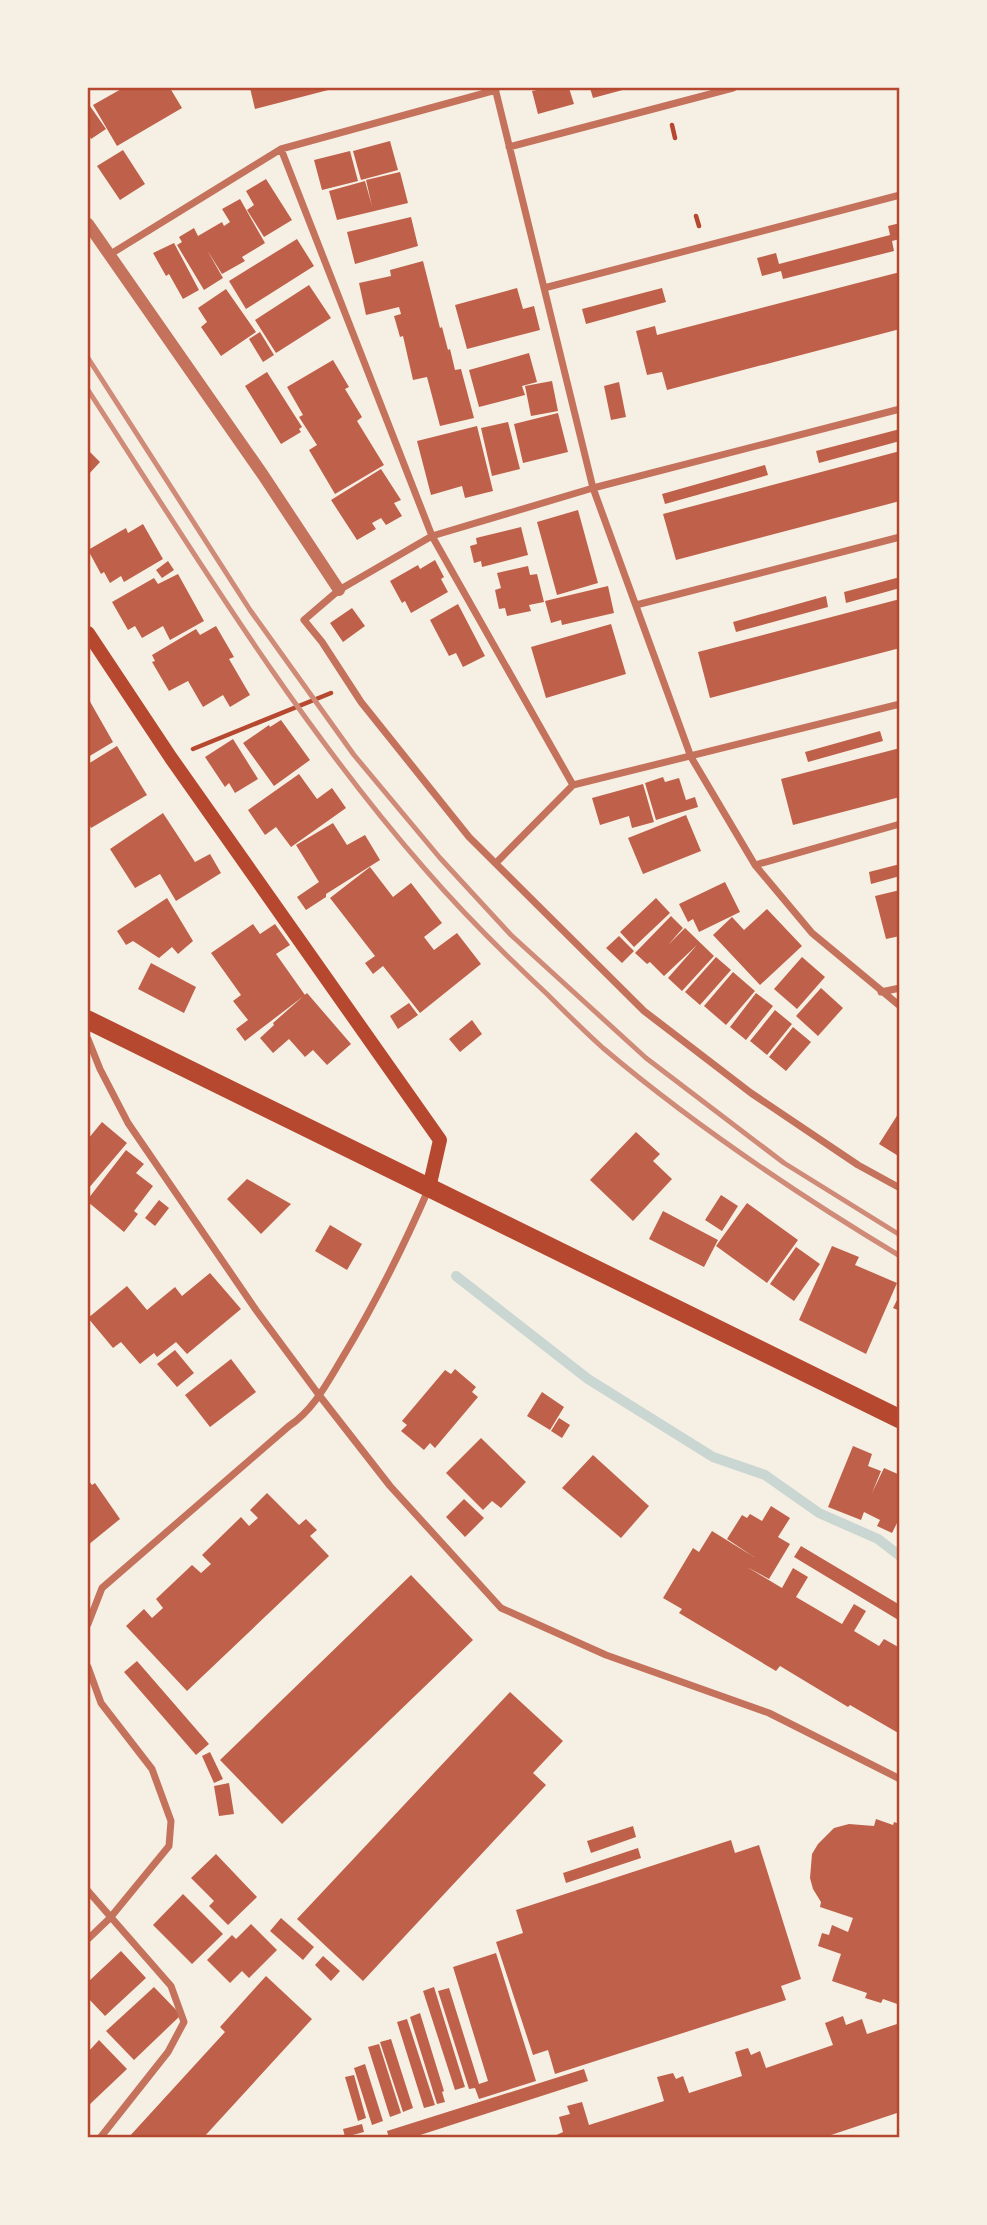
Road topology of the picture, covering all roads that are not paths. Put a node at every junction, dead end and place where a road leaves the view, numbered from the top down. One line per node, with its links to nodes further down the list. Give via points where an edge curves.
1 (733, 88): 3 (street)
2 (496, 89): 3 (street); 4 (street)
3 (509, 147): 8 (street)
4 (281, 149): 7 (street); 11 (street)
5 (900, 195): 8 (street)
6 (88, 224): 7 (street)
7 (108, 255): 13 (street)
8 (544, 288): 10 (street)
9 (900, 409): 10 (street)
10 (593, 488): 11 (street); 14 (street)
11 (432, 536): 13 (street); 18 (street)
12 (900, 537): 14 (street)
13 (339, 590): 20 (street, via 304,620 361,702 469,837)
14 (636, 605): 17 (street)
15 (88, 633): 27 (main road, via 440,1140)
16 (900, 704): 17 (street)
17 (691, 757): 18 (street); 21 (street)
18 (573, 785): 20 (street)
19 (900, 824): 21 (street)
20 (496, 862): 28 (street, via 643,1011 751,1093)
21 (755, 865): 23 (street, via 812,933)
22 (900, 988): 23 (street)
23 (881, 992): 24 (street)
24 (900, 1006)
25 (88, 1020): 27 (highway)
26 (88, 1039): 29 (street, via 128,1123)
27 (429, 1188): 29 (street, via 398,1259); 30 (highway)
28 (900, 1188)
29 (319, 1395): 31 (street, via 305,1415 102,1588); 33 (street, via 390,1486 501,1608 606,1655 769,1713)
30 (900, 1419)
31 (88, 1624)
32 (88, 1667): 35 (street, via 101,1703 152,1769 171,1821 169,1846)
33 (900, 1779)
34 (88, 1891): 35 (street)
35 (110, 1918): 36 (street); 37 (street, via 171,1986 184,2022 168,2052)
36 (88, 1939)
37 (100, 2137)

